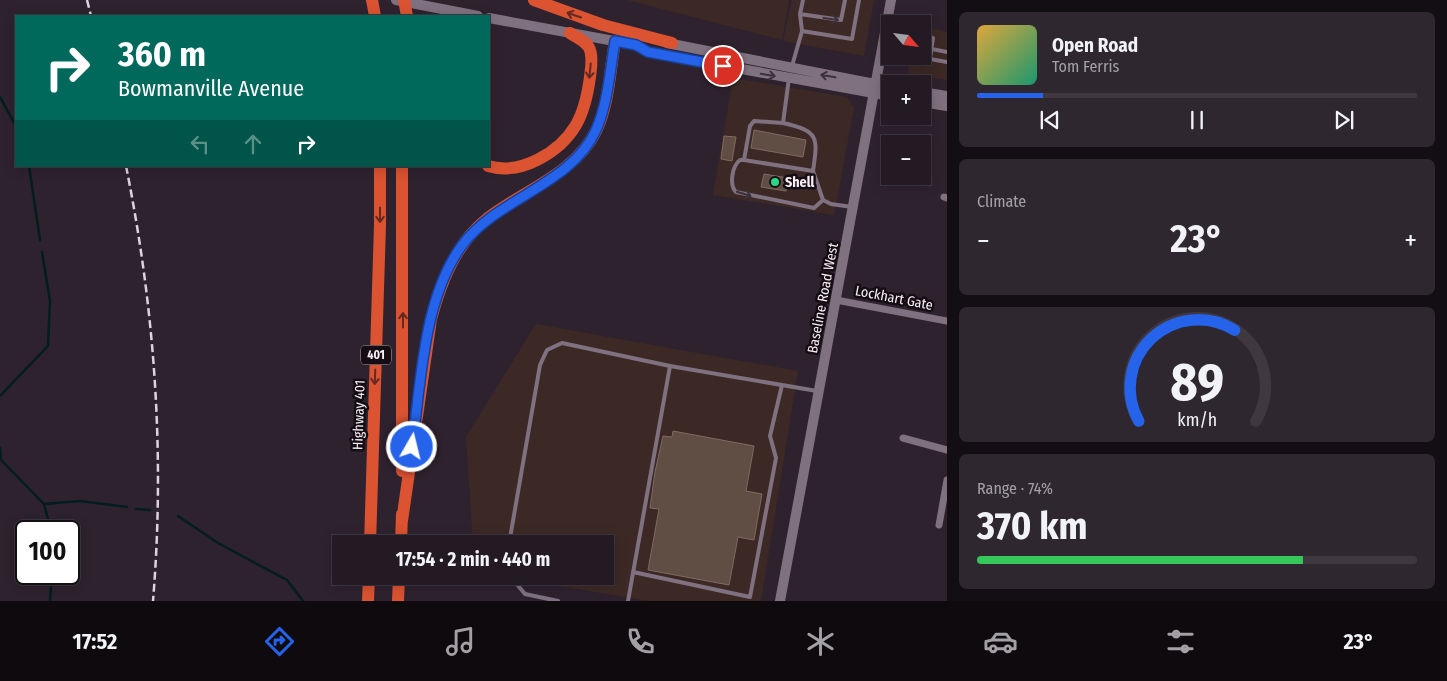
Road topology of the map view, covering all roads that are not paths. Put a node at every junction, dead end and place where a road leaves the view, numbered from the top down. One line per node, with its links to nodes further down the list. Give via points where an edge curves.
1 (372, 0): 11 (highway)
2 (376, 0): 12 (highway)
3 (396, 0): 15 (main road)
4 (404, 0): 13 (highway); 14 (highway)
5 (534, 0): 22 (highway, one-way to 5, via 588,20)
6 (804, 0): 10 (lane)
7 (845, 0): 10 (lane, one-way to 7, via 841,20)
8 (859, 0): 18 (lane, via 852,39)
9 (891, 0): 16 (main road, Baseline Road West)
10 (800, 14): 18 (lane)
11 (376, 15)
12 (376, 15)
13 (403, 15)
14 (407, 15)
15 (472, 15)
16 (889, 15)
17 (490, 18): 19 (main road)
18 (802, 31): 28 (lane)
19 (570, 33): 21 (main road); 38 (highway, one-way to 38, via 585,42 590,50 588,92 577,124 561,145 536,161 513,168)
20 (931, 37): 24 (lane)
21 (615, 41): 23 (main road); 52 (highway, via 606,97 596,130 580,154 561,171 487,219 448,268 430,319)
22 (672, 43): 23 (main road, via 650,41); 28 (main road)
23 (636, 45): 28 (main road, one-way to 28, via 648,52)
24 (932, 49): 25 (lane); 27 (lane, via 930,59)
25 (947, 52)
26 (881, 60): 30 (main road, Baseline Road West)
27 (947, 62)
28 (790, 74): 30 (main road); 36 (lane)
29 (881, 88): 30 (main road)
30 (875, 89): 31 (main road); 43 (main road, Baseline Road West)
31 (881, 92)
32 (931, 93): 33 (main road)
33 (947, 96)
34 (931, 103): 35 (main road)
35 (947, 106)
36 (783, 123): 37 (lane, via 754,121 750,126); 41 (lane, via 803,127 814,136)
37 (744, 160): 41 (lane); 42 (lane, one-way to 42, via 737,161 735,165 732,184 736,192 814,208)
38 (490, 166)
39 (380, 167): 54 (highway, Highway 401 / 401, one-way to 54)
40 (402, 167): 52 (highway, 401, one-way to 40)
41 (812, 171): 42 (lane)
42 (823, 200): 43 (lane)
43 (854, 207): 44 (main road, Baseline Road West)
44 (836, 300): 45 (street, Lockhart Gate); 48 (main road, Baseline Road West)
45 (947, 321)
46 (670, 366): 47 (lane); 56 (lane, via 562,344 547,350 540,365); 57 (lane)
47 (782, 385): 48 (lane); 57 (lane, via 770,436 776,458 750,597)
48 (819, 391): 65 (main road, Baseline Road West)
49 (903, 438): 50 (street)
50 (947, 450)
51 (947, 480): 53 (street)
52 (402, 521): 55 (highway, 401)
53 (939, 525)
54 (370, 535)
55 (401, 535)
56 (511, 535)
57 (633, 572): 64 (lane)
58 (369, 585): 61 (highway)
59 (399, 585): 62 (highway)
60 (518, 585): 63 (lane, via 525,594)
61 (368, 601)
62 (398, 601)
63 (558, 601)
64 (628, 601)
65 (780, 601)

